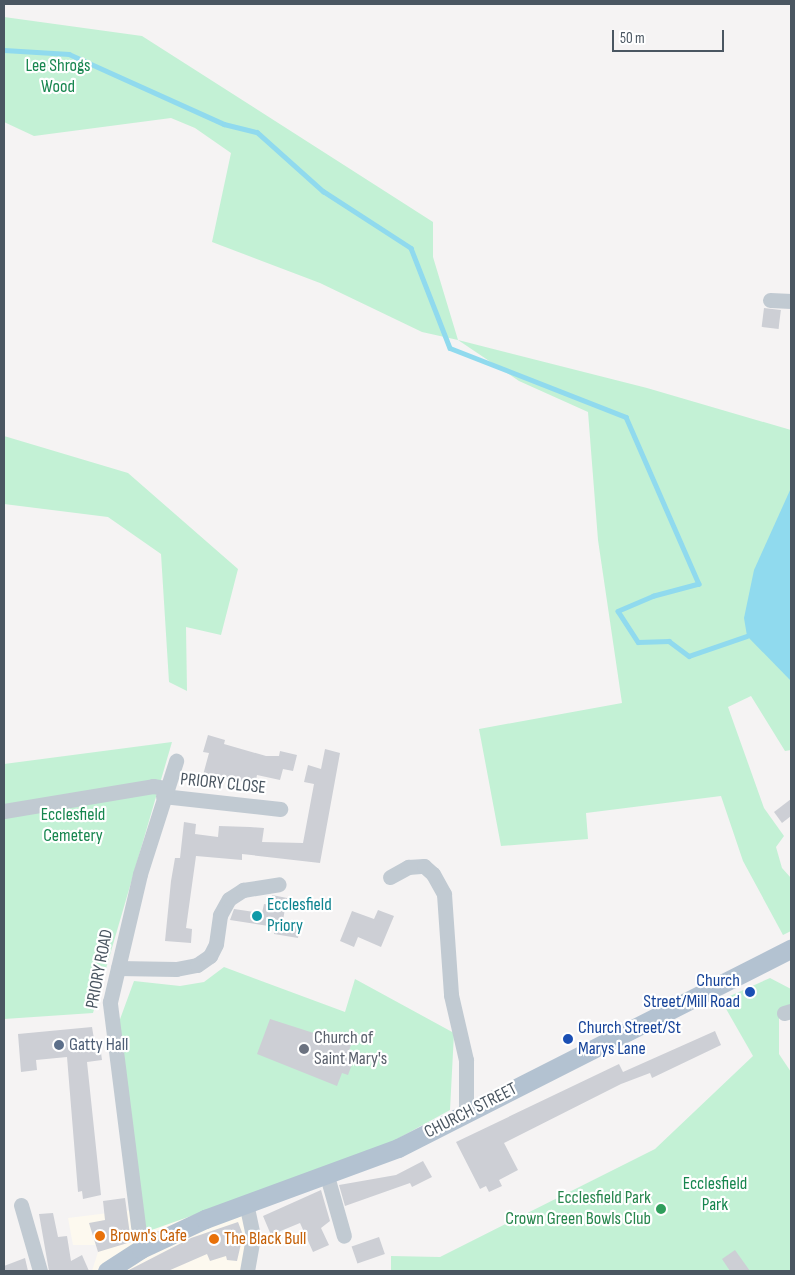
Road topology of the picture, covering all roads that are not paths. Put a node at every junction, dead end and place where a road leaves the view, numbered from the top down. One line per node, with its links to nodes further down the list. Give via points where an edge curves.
1 (770, 300): 2 (street)
2 (791, 301)
3 (176, 761): 4 (street, PRIORY ROAD)
4 (164, 792): 5 (street, PRIORY CLOSE); 6 (street, PRIORY CLOSE, via 153,786); 10 (street, PRIORY ROAD)
5 (280, 809)
6 (4, 810)
7 (390, 877): 11 (street, via 408,867 424,866 433,874 444,894 451,995 466,1060)
8 (279, 884): 10 (street, via 243,890 228,899 220,915 216,944 210,956 197,965 176,969)
9 (787, 957): 11 (main road, CHURCH STREET)
10 (118, 968): 16 (street, PRIORY ROAD, via 109,1016)
11 (466, 1114): 12 (main road, CHURCH STREET, via 398,1148)
12 (327, 1176): 13 (main road, CHURCH STREET); 15 (street)
13 (246, 1203): 16 (main road, CHURCH STREET); 19 (street, via 253,1237)
14 (21, 1205): 17 (street)
15 (344, 1236)
16 (140, 1249): 18 (main road, CHURCH STREET)
17 (40, 1271)
18 (108, 1271)
19 (247, 1271)

